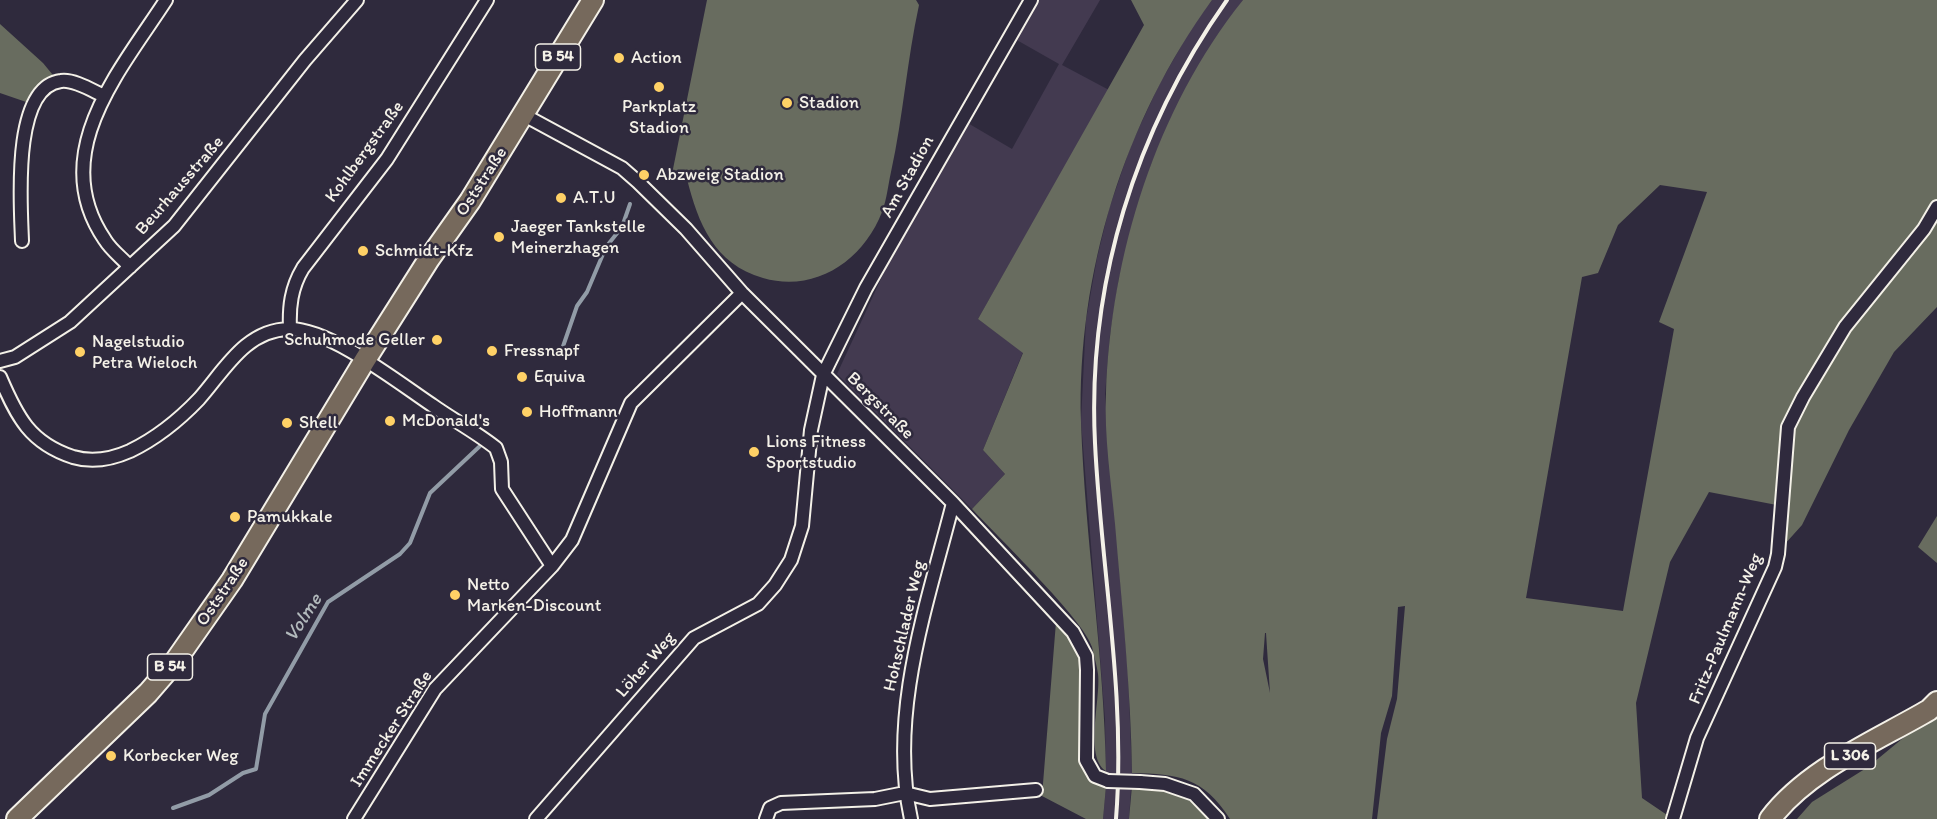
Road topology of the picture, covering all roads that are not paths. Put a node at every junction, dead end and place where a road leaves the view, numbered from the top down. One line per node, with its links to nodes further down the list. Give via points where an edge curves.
1 (166, 0): 6 (street)
2 (357, 0): 10 (street, Beurhausstraße, via 174,226)
3 (487, 0): 12 (street, Kohlbergstraße, via 387,159 294,282)
4 (593, 0): 7 (main road, Oststraße / B 54)
5 (1031, 0): 15 (street, Am Stadion, via 866,288)
6 (104, 96): 9 (street, via 62,81 46,88 36,100 21,158); 10 (street, via 86,141 81,168 91,213 105,240)
7 (524, 115): 11 (street, Bergstraße, via 622,168 686,229); 13 (main road, Oststraße / B 54)
8 (1937, 207): 28 (street, Fritz-Paulmann-Weg, via 1924,229 1845,327 1788,427 1775,567 1697,738)
9 (22, 241)
10 (130, 267): 14 (street, Beurhausstraße, via 70,322 15,357)
11 (742, 293): 15 (street, Bergstraße); 18 (street, Immecker Straße, via 631,403 572,540)
12 (290, 329): 13 (street, via 317,336); 16 (street, via 264,334 246,345 179,418 146,443 118,457 100,460 57,451 36,437 16,414)
13 (365, 360): 18 (street, via 496,448 502,489); 22 (main road, Oststraße / B 54, via 232,580 174,663)
14 (0, 362)
15 (823, 375): 17 (street, Bergstraße); 24 (street, Löher Weg, via 811,430 802,526 790,560 775,585 758,604 694,638)
16 (0, 377)
17 (953, 503): 21 (street, Hohschlader Weg, via 907,692); 27 (street, Bergstraße, bridge, via 1080,642 1088,670 1086,760 1095,776 1108,781 1165,784 1194,794)
18 (552, 566): 23 (street, Immecker Straße, via 435,689)
19 (1937, 702): 29 (main road, L 306, via 1816,777)
20 (1036, 790): 21 (street, via 930,799)
21 (905, 794): 25 (street, via 781,803 770,808); 26 (street, Hohschlader Weg)
22 (17, 819)
23 (354, 819)
24 (536, 819)
25 (766, 819)
26 (911, 819)
27 (1218, 819)
28 (1673, 819)
29 (1770, 819)

